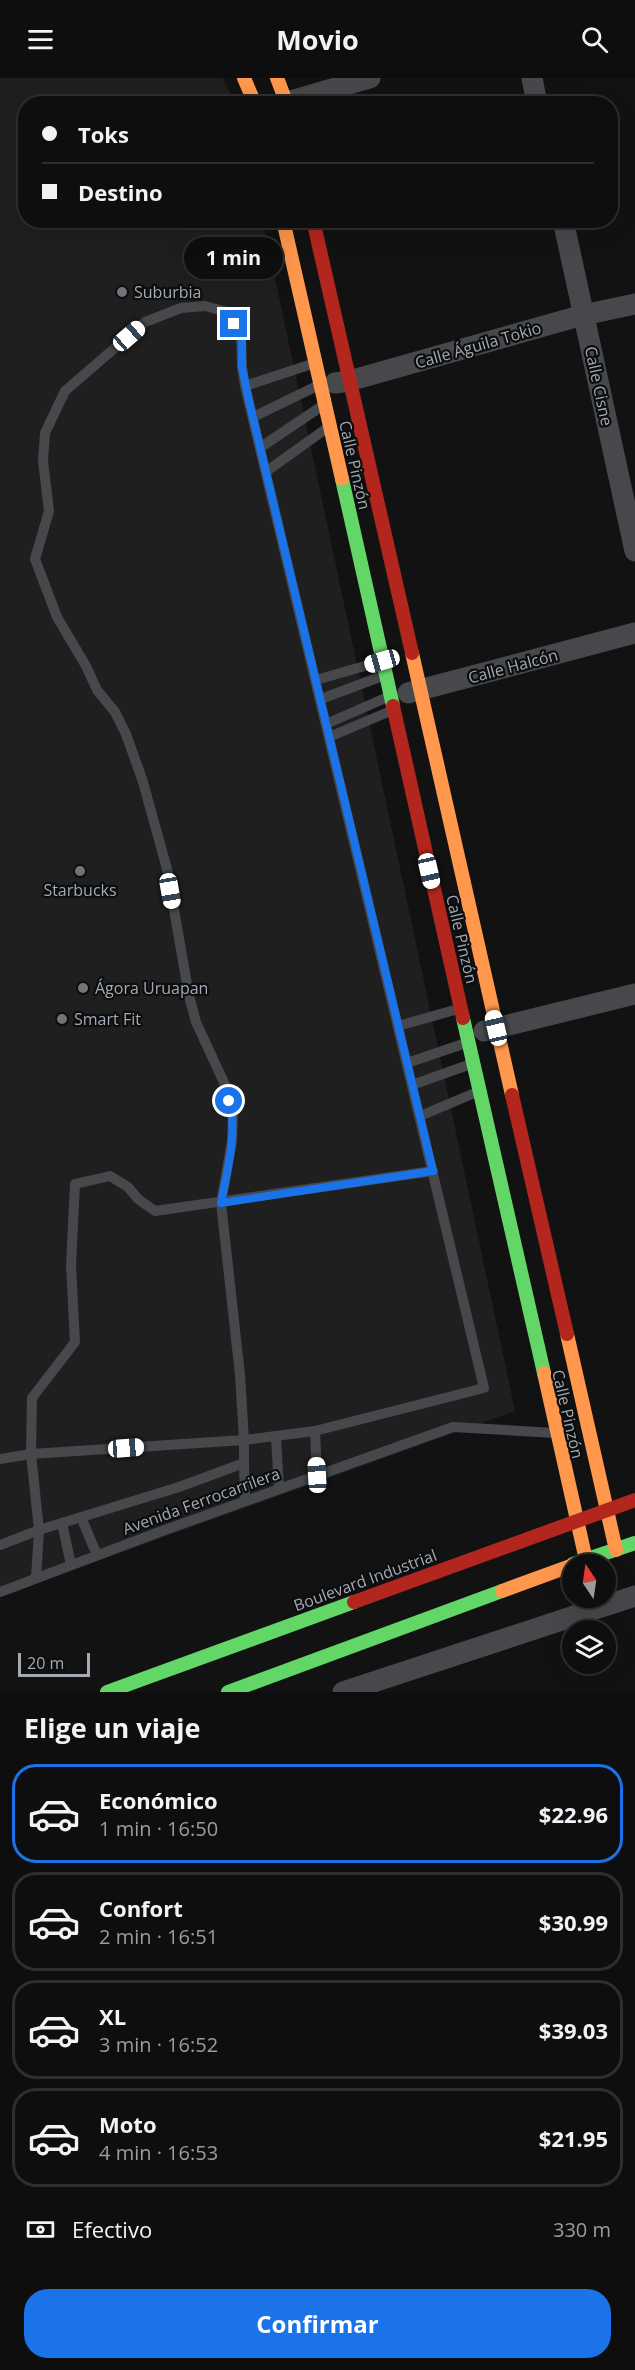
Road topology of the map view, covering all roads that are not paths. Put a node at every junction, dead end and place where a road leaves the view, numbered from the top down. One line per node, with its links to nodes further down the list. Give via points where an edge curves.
1 (244, 78): 5 (main road)
2 (277, 78): 6 (main road)
3 (370, 78): 7 (street)
4 (532, 78): 8 (street)
5 (252, 96)
6 (284, 96)
7 (310, 96)
8 (535, 96)
9 (285, 228): 14 (main road, Calle Pinzón)
10 (315, 228): 15 (main road, Calle Pinzón)
11 (565, 228): 13 (street, Calle Cisne)
12 (635, 304): 13 (street, Calle Águila Tokio)
13 (583, 315): 15 (street, Calle Águila Tokio); 22 (street, Calle Cisne)
14 (315, 363): 16 (lane); 17 (main road, Calle Pinzón)
15 (349, 381): 17 (street, Calle Águila Tokio); 26 (main road, Calle Pinzón)
16 (246, 386): 18 (lane); 42 (lane, via 242,335 227,312 205,306 181,308 145,322 65,391 45,433 43,461 48,512 35,559 57,617 126,734 154,821 194,1014 225,1087 232,1114 232,1141)
17 (322, 394): 18 (lane); 19 (main road, Calle Pinzón); 20 (lane)
18 (253, 417): 20 (lane)
19 (329, 426): 21 (lane); 24 (main road, Calle Pinzón)
20 (261, 447): 21 (lane)
21 (267, 471): 25 (lane)
22 (635, 551)
23 (635, 633): 26 (street, Calle Halcón)
24 (383, 668): 25 (lane); 27 (lane); 28 (main road, Calle Pinzón)
25 (316, 680): 27 (lane)
26 (420, 691): 28 (street, Calle Halcón); 34 (main road, Calle Pinzón)
27 (321, 699): 29 (lane)
28 (392, 703): 29 (lane); 30 (lane); 32 (main road, Calle Pinzón)
29 (326, 724): 30 (lane)
30 (329, 737): 33 (lane)
31 (635, 994): 34 (street)
32 (460, 1008): 33 (lane); 35 (main road, Calle Pinzón)
33 (398, 1026): 36 (lane)
34 (496, 1028): 35 (street); 54 (main road, Calle Pinzón)
35 (467, 1039): 36 (lane); 37 (main road, Calle Pinzón)
36 (407, 1063): 38 (lane)
37 (472, 1063): 38 (lane); 39 (main road, Calle Pinzón)
38 (412, 1085): 40 (lane)
39 (479, 1091): 40 (lane); 44 (main road, Calle Pinzón)
40 (420, 1116): 41 (lane)
41 (433, 1171): 42 (lane); 43 (lane, via 484,1388)
42 (221, 1203): 46 (lane); 47 (lane, via 155,1211 110,1176 75,1184 71,1266 75,1342 32,1398)
43 (315, 1431): 45 (lane); 50 (lane)
44 (555, 1433): 50 (lane, Avenida Ferrocarrilera, via 453,1427); 56 (main road, Calle Pinzón)
45 (276, 1438): 46 (lane); 51 (lane)
46 (244, 1440): 47 (lane); 49 (lane)
47 (31, 1454): 48 (lane); 58 (lane)
48 (0, 1459)
49 (244, 1463): 53 (lane); 55 (lane)
50 (317, 1475): 51 (lane, Avenida Ferrocarrilera)
51 (279, 1489): 53 (lane, Avenida Ferrocarrilera)
52 (635, 1500): 54 (main road, Boulevard Industrial)
53 (245, 1501): 64 (lane, Avenida Ferrocarrilera)
54 (605, 1511): 56 (main road, Boulevard Industrial); 61 (main road, Calle Pinzón)
55 (81, 1517): 57 (lane); 64 (lane)
56 (575, 1521): 62 (main road, Calle Pinzón); 71 (main road, Boulevard Industrial)
57 (62, 1523): 58 (lane); 65 (lane)
58 (39, 1530): 60 (lane); 67 (lane)
59 (635, 1543): 61 (main road)
60 (0, 1545)
61 (616, 1550): 63 (main road)
62 (577, 1554)
63 (604, 1554)
64 (97, 1555): 65 (lane, Avenida Ferrocarrilera)
65 (71, 1565): 67 (lane, Avenida Ferrocarrilera)
66 (562, 1569): 72 (main road)
67 (36, 1578): 68 (lane, Avenida Ferrocarrilera)
68 (0, 1592)
69 (635, 1596): 70 (street)
70 (351, 1690)
71 (107, 1692)
72 (228, 1692)

